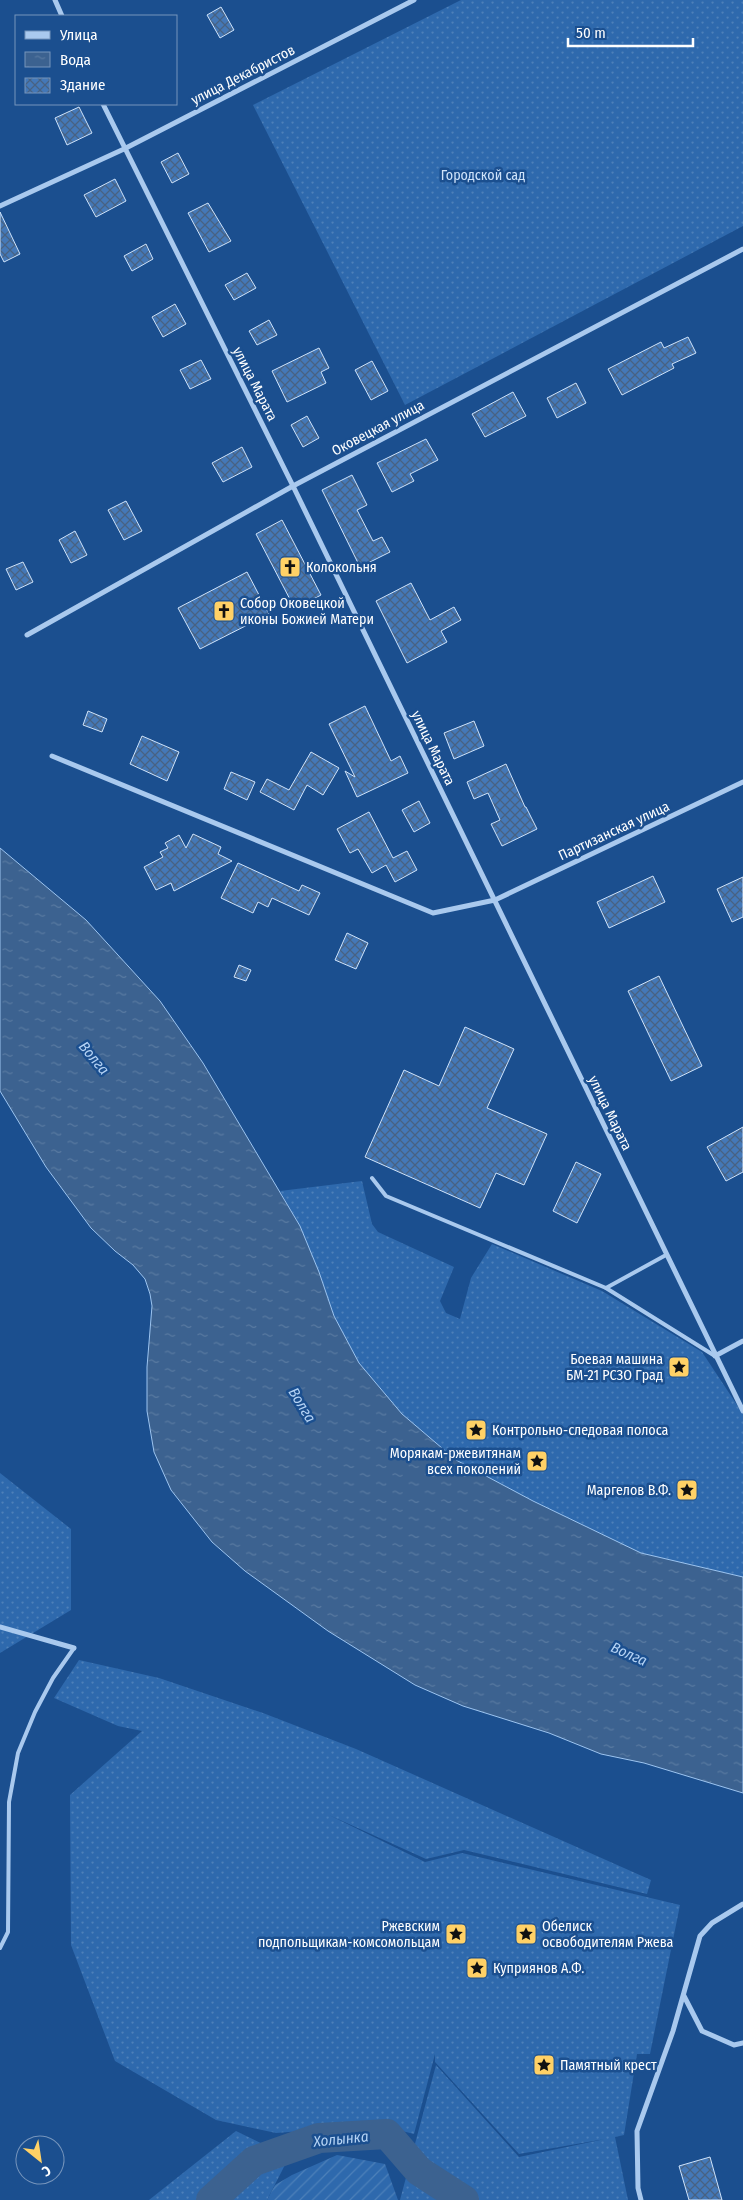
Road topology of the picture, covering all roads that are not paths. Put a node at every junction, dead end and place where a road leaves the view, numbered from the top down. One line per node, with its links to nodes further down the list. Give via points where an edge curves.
1 (55, 0): 3 (street)
2 (414, 0): 5 (street, улица Декабристов)
3 (62, 15)
4 (103, 105): 5 (street, улица Марата)
5 (124, 149): 6 (street, улица Декабристов); 8 (street, улица Марата)
6 (0, 206)
7 (743, 248): 8 (street, Оковецкая улица)
8 (293, 486): 9 (street, Оковецкая улица); 12 (street, улица Марата)
9 (27, 635)
10 (52, 756): 12 (street, Партизанская улица, via 433,913)
11 (743, 782): 12 (street, Партизанская улица)
12 (495, 900): 14 (street, улица Марата)
13 (372, 1178): 15 (lane, via 386,1196)
14 (666, 1255): 15 (lane); 17 (street, улица Марата)
15 (606, 1288): 17 (lane)
16 (743, 1342): 17 (street)
17 (715, 1356): 18 (street, улица Марата)
18 (743, 1411)
19 (0, 1626): 20 (street)
20 (74, 1648): 22 (lane, via 44,1695 18,1753 9,1802 8,1932)
21 (743, 1904): 23 (street, via 712,1923 700,1936)
22 (0, 1948)
23 (683, 1996): 24 (street, via 702,2031 734,2044); 25 (street, via 637,2131)
24 (743, 2043)
25 (641, 2200)

